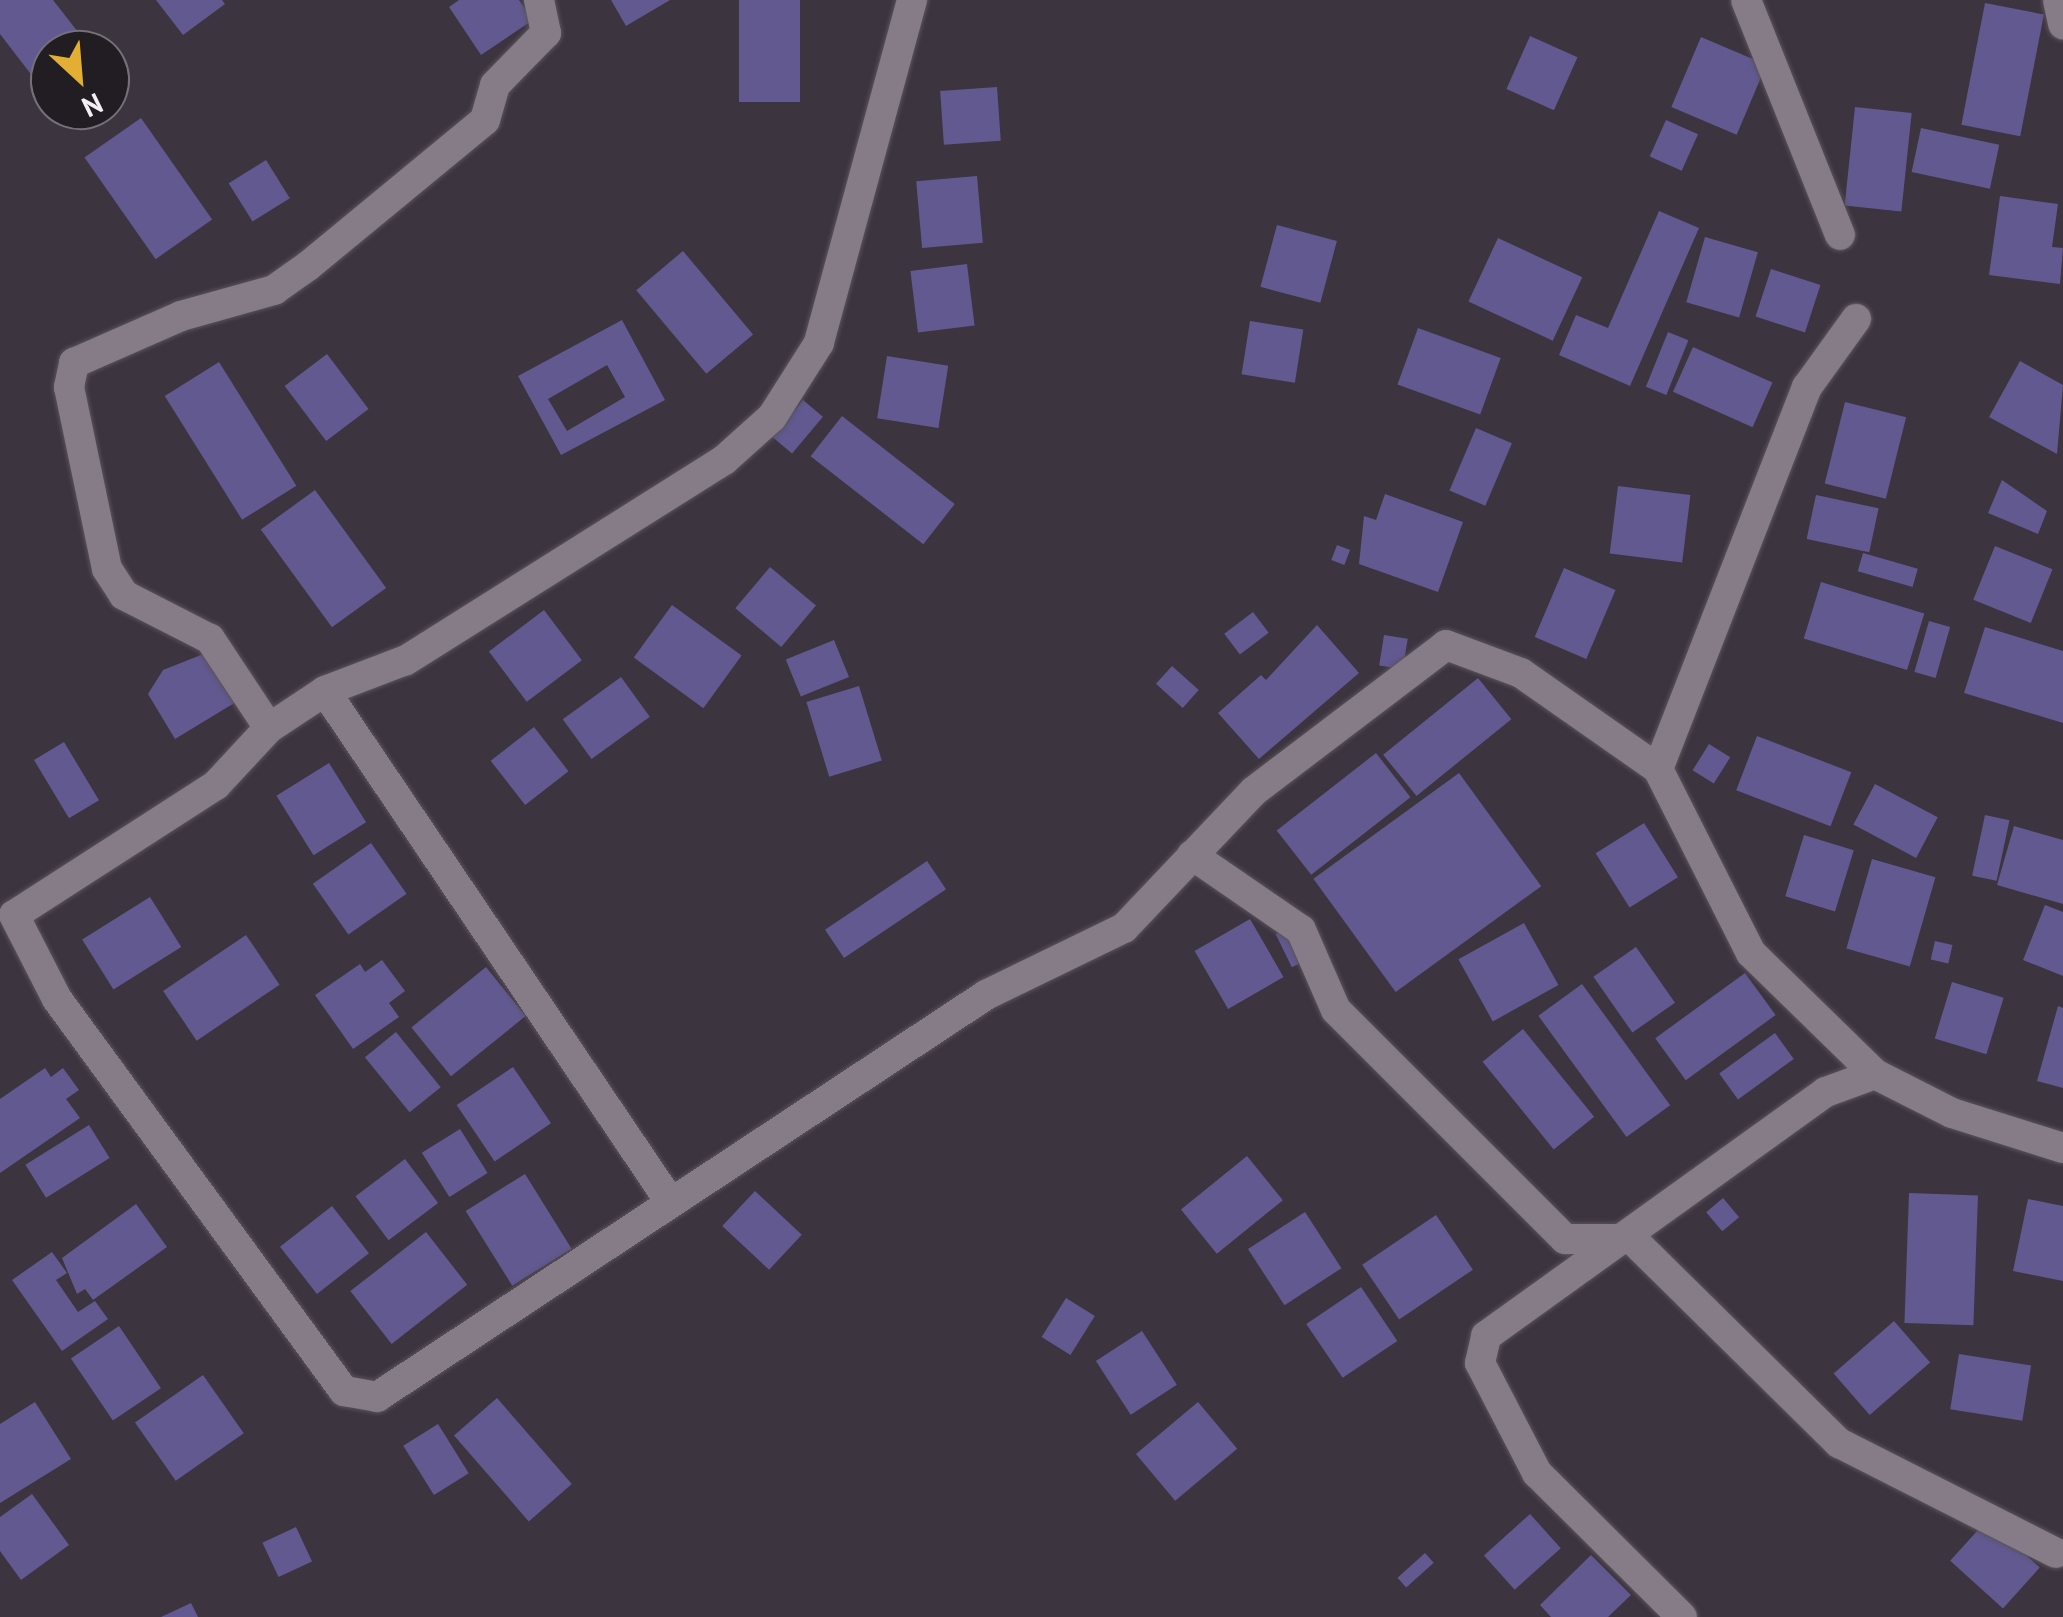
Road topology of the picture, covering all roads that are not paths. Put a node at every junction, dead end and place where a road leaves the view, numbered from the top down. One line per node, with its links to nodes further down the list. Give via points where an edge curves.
1 (538, 0): 9 (street, via 546,32 495,85 485,120 308,266 274,290 181,316 74,363 68,387 106,569 124,595 210,639)
2 (912, 0): 8 (street, via 820,343 800,384 724,460 406,660)
3 (1746, 0): 6 (street)
4 (2058, 0): 5 (street)
5 (2063, 24)
6 (1840, 234)
7 (1856, 319): 10 (street, via 1807,387)
8 (325, 690): 9 (street); 15 (street)
9 (268, 728): 12 (street, via 216,785)
10 (1658, 769): 11 (street, via 1521,674 1446,645 1254,792); 13 (street, via 1751,953)
11 (1192, 855): 15 (street, via 1124,928 986,995); 16 (street, via 1301,930 1336,1010 1565,1239)
12 (7, 905): 15 (street, via 56,999 360,1400)
13 (1876, 1074): 14 (street, via 1952,1113); 16 (street, via 1826,1092)
14 (2063, 1148)
15 (669, 1200)
16 (1632, 1239): 17 (street, via 1839,1444); 18 (street, via 1504,1320 1486,1336 1480,1362 1537,1473)
17 (2056, 1553)
18 (1682, 1617)

